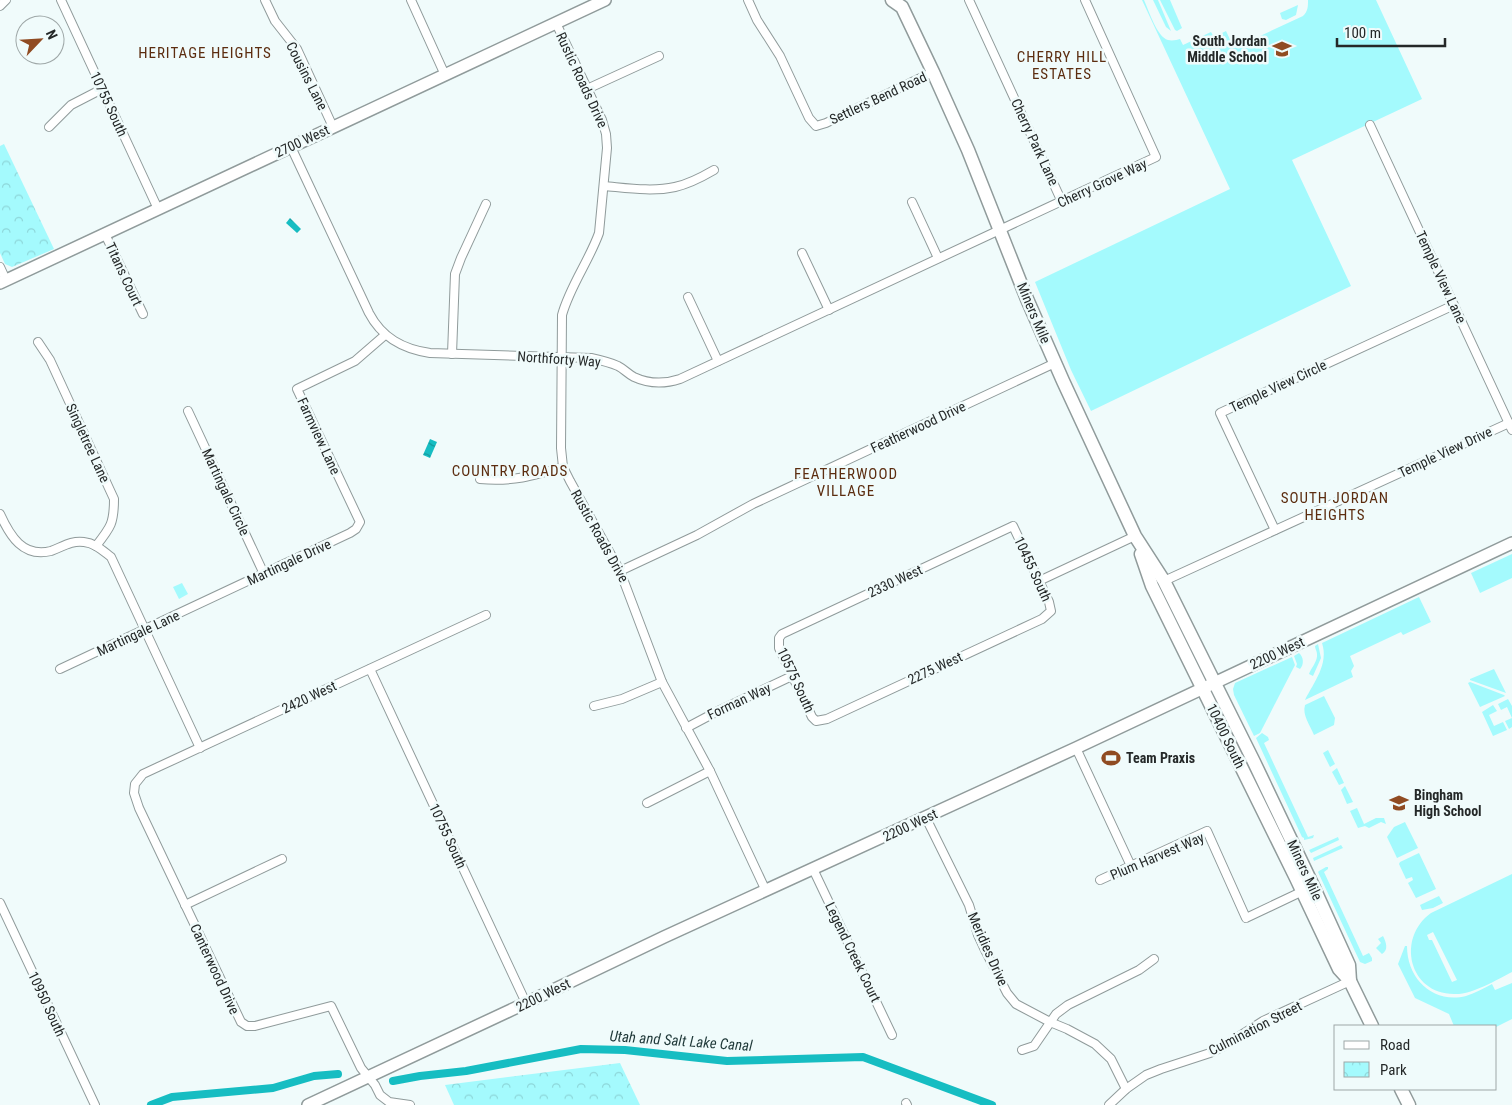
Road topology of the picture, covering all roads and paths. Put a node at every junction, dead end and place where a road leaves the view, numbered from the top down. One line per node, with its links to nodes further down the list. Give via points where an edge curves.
1 (6, 0): 10 (street)
2 (61, 0): 15 (street, 10755 South)
3 (265, 0): 19 (street, Cousins Lane, via 275,21 297,49)
4 (411, 0): 14 (street)
5 (605, 0): 11 (street, 2700 West)
6 (748, 0): 13 (street, Settlers Bend Road, via 816,126)
7 (969, 0): 24 (street, Cherry Park Lane)
8 (1085, 0): 24 (street, Cherry Grove Way, via 1156,157)
9 (898, 2): 13 (main road, Miners Mile)
10 (0, 6)
11 (556, 23): 14 (street, 2700 West); 16 (street, Rustic Roads Drive)
12 (659, 56): 16 (street)
13 (933, 72): 27 (main road, Miners Mile)
14 (445, 75): 19 (street, 2700 West)
15 (102, 89): 18 (street, via 71,105); 26 (street, 10755 South)
16 (587, 90): 22 (street, Rustic Roads Drive, via 606,134 608,148)
17 (1370, 125): 34 (street, Temple View Lane)
18 (49, 127)
19 (333, 127): 20 (street, 2700 West)
20 (291, 147): 26 (street, 2700 West); 37 (street, Northforty Way, via 369,313)
21 (714, 170): 22 (street, via 675,187)
22 (604, 186): 40 (street, Rustic Roads Drive, via 599,233 562,315)
23 (912, 202): 30 (street)
24 (1062, 202): 27 (street, Cherry Grove Way)
25 (486, 204): 39 (street, via 455,274)
26 (158, 209): 28 (street, 2700 West)
27 (1000, 230): 30 (street, Northforty Way); 42 (main road, Miners Mile)
28 (105, 234): 32 (street, 2700 West); 36 (street, Titans Court)
29 (802, 253): 35 (street)
30 (938, 258): 35 (street, Northforty Way)
31 (0, 267): 32 (street)
32 (3, 281)
33 (688, 296): 41 (street)
34 (1454, 305): 44 (street, Temple View Lane); 50 (street, Temple View Circle, via 1220,413)
35 (829, 310): 41 (street, Northforty Way)
36 (142, 314)
37 (385, 335): 39 (street, Northforty Way, via 418,352); 48 (street, Farmview Lane, via 355,361 297,389)
38 (38, 342): 53 (street, Singletree Lane, via 50,360 114,499 114,517 109,530)
39 (452, 354): 40 (street, Northforty Way)
40 (561, 358): 41 (street, Northforty Way, via 605,361 635,377 658,383 680,379); 45 (street, Rustic Roads Drive)
41 (718, 361)
42 (1055, 363): 51 (main road, Miners Mile); 54 (street, Featherwood Drive, via 753,504)
43 (188, 411): 55 (street, Martingale Circle)
44 (1510, 426): 50 (street, Temple View Drive)
45 (564, 467): 46 (street, via 515,480); 54 (street, Rustic Roads Drive)
46 (480, 478)
47 (0, 514): 53 (street, via 20,545 33,552 51,551 84,541)
48 (360, 522): 55 (street, Martingale Drive, via 350,533)
49 (1013, 526): 56 (street, 10455 South); 63 (street, 2330 West)
50 (1275, 530): 57 (street, Temple View Drive)
51 (1135, 536): 56 (street); 57 (main road, Miners Mile); 61 (main road, via 1152,586)
52 (1512, 543): 68 (street, 2200 West)
53 (96, 546): 62 (street, via 111,557)
54 (620, 571): 67 (street, Rustic Roads Drive)
55 (264, 574): 58 (street, Martingale Drive)
56 (1039, 581): 59 (street, 10455 South)
57 (1164, 581): 61 (main road, Miners Mile)
58 (216, 596): 62 (street, Martingale Lane)
59 (1052, 612): 71 (street, 2275 West, via 827,719)
60 (486, 615): 65 (street, 2420 West)
61 (1173, 615): 68 (main road, 10400 South); 69 (main road, 10400 South)
62 (145, 629): 64 (street, Martingale Lane); 73 (street)
63 (779, 638): 66 (street, 10575 South, via 779,648)
64 (60, 669)
65 (370, 669): 73 (street, 2420 West); 91 (street, 10755 South)
66 (792, 676): 71 (street, 10575 South); 72 (street, Forman Way)
67 (662, 682): 70 (street, via 622,700); 72 (street, Rustic Roads Drive)
68 (1215, 683): 69 (street, 2200 West); 75 (main road, 10400 South)
69 (1203, 689): 74 (street, 2200 West); 80 (main road, 10400 South)
70 (594, 706)
71 (816, 721)
72 (686, 728): 76 (street, Rustic Roads Drive)
73 (200, 748): 77 (street, 2420 West, via 143,774)
74 (1076, 748): 79 (street, 2200 West); 82 (street)
75 (1254, 762): 90 (main road, Miners Mile, via 1349,965)
76 (710, 771): 78 (street); 85 (street, Rustic Roads Drive)
77 (135, 784): 88 (street, Canterwood Drive, via 139,808)
78 (647, 803)
79 (926, 818): 83 (street, 2200 West); 92 (street, Meridies Drive, via 1007,993 1016,1004)
80 (1286, 856): 86 (main road, Miners Mile)
81 (282, 859): 88 (street)
82 (1131, 866): 84 (street, Plum Harvest Way); 86 (street, Plum Harvest Way, via 1207,831 1246,918)
83 (813, 869): 85 (street, 2200 West); 94 (street, Legend Creek Court)
84 (1100, 880)
85 (766, 891): 91 (street, 2200 West)
86 (1303, 892): 90 (main road, Miners Mile, via 1339,969)
87 (0, 903): 99 (street, 10950 South)
88 (185, 905): 96 (street, Canterwood Drive, via 241,1022 255,1026 331,1006)
89 (1154, 959): 92 (street, via 1139,970 1068,1005)
90 (1350, 981): 93 (main road, Miners Mile); 97 (street, Culmination Street, via 1263,1022 1217,1050 1146,1075)
91 (526, 1003): 96 (street, 2200 West)
92 (1050, 1022): 95 (street, via 1034,1046); 97 (street, Meridies Drive, via 1104,1051)
93 (1372, 1025)
94 (892, 1035)
95 (1022, 1050)
96 (368, 1077): 100 (street, 2200 West); 101 (street, via 389,1102)
97 (1126, 1089): 102 (street, Culmination Street)
98 (1402, 1090): 103 (main road)
99 (95, 1105)
100 (308, 1105)
101 (410, 1105)
102 (1109, 1105)
103 (1409, 1105)

